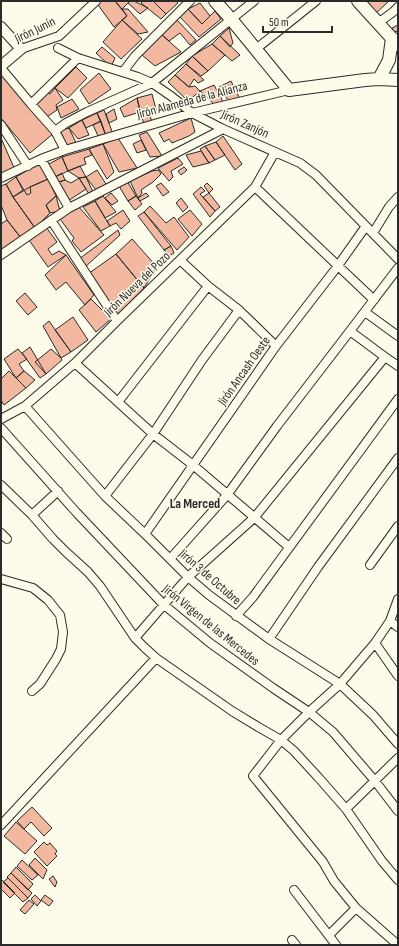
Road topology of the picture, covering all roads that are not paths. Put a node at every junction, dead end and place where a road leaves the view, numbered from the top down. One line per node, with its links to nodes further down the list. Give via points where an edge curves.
1 (96, 1): 13 (street, Jirón Junín, via 59,36)
2 (190, 1): 17 (street, via 135,56)
3 (215, 1): 8 (main road)
4 (254, 1): 8 (street)
5 (316, 1): 14 (street)
6 (358, 1): 9 (main road)
7 (396, 10): 9 (street)
8 (231, 19): 14 (main road); 20 (street)
9 (378, 24): 11 (main road)
10 (1, 27): 13 (street)
11 (395, 41): 18 (main road)
12 (58, 48): 15 (street, Jirón Zanjón)
13 (21, 49): 16 (street, Jirón Junín)
14 (256, 49): 21 (main road)
15 (78, 58): 17 (street, Jirón Zanjón); 22 (street)
16 (1, 67): 22 (street)
17 (123, 72): 20 (street, Jirón Zanjón)
18 (379, 79): 19 (main road, Jirón Alameda de la Alianza); 21 (main road, Jirón Alameda de la Alianza)
19 (398, 80)
20 (152, 83): 23 (street, Jirón Zanjón); 26 (street, via 87,112)
21 (289, 90): 23 (street, Jirón Alameda de la Alianza)
22 (31, 104): 26 (street)
23 (192, 113): 25 (street, Jirón Zanjón); 27 (street, Jirón Alameda de la Alianza)
24 (1, 126): 30 (street)
25 (223, 129): 28 (street, Jirón Zanjón); 34 (street)
26 (55, 131): 27 (street)
27 (64, 150): 29 (street, Jirón Alameda de la Alianza)
28 (275, 152): 32 (street, Jirón Nueva del Pozo); 36 (street, Jirón Zanjón, via 310,170)
29 (41, 159): 30 (street, Jirón Alameda de la Alianza); 34 (street)
30 (28, 166): 31 (street, Jirón Alameda de la Alianza)
31 (1, 178)
32 (255, 187): 40 (street, Jirón Nueva del Pozo); 41 (street)
33 (398, 197): 37 (street)
34 (69, 208): 35 (street)
35 (51, 220): 38 (street); 47 (street)
36 (366, 226): 37 (street, Jirón Zanjón); 41 (street, Jirón Ancash Oeste)
37 (373, 234): 39 (street, Jirón Zanjón)
38 (1, 255)
39 (398, 259)
40 (180, 260): 43 (street); 47 (street, Jirón Nueva del Pozo)
41 (338, 267): 44 (street); 50 (street, Jirón Ancash Oeste)
42 (398, 268): 44 (street)
43 (208, 286): 45 (street); 55 (street)
44 (374, 300): 46 (street)
45 (239, 310): 50 (street); 59 (street)
46 (365, 312): 48 (street); 49 (street)
47 (117, 321): 52 (street, Jirón Nueva del Pozo)
48 (350, 331): 51 (street); 64 (street)
49 (398, 336)
50 (276, 346): 61 (street, Jirón Ancash Oeste)
51 (385, 358): 53 (street); 67 (street)
52 (75, 363): 55 (street); 56 (street, Jirón Nueva del Pozo)
53 (398, 366)
54 (398, 399): 70 (street)
55 (118, 402): 59 (street)
56 (25, 406): 57 (street, Jirón Nueva del Pozo); 65 (street, Jirón 3 de Octubre)
57 (1, 419)
58 (1, 428): 63 (street, Jirón Virgen de las Mercedes)
59 (153, 434): 61 (street); 65 (street)
60 (398, 458): 81 (street)
61 (193, 465): 64 (street); 69 (street, Jirón Ancash Oeste)
62 (1, 485): 66 (street)
63 (58, 492): 66 (street); 76 (street, Jirón Virgen de las Mercedes)
64 (226, 495): 67 (street); 71 (street)
65 (105, 496): 69 (street, Jirón 3 de Octubre)
66 (32, 515): 80 (street, via 52,539 88,572)
67 (254, 518): 70 (street); 73 (street)
68 (398, 526): 72 (street)
69 (145, 534): 71 (street, Jirón 3 de Octubre)
70 (290, 547): 77 (street)
71 (170, 559): 73 (street, Jirón 3 de Octubre)
72 (370, 565)
73 (188, 577): 76 (street); 77 (street, Jirón 3 de Octubre)
74 (1, 579): 86 (street, via 33,588 48,600 60,615 63,632 61,649 40,684)
75 (398, 599): 78 (street)
76 (163, 604): 80 (street); 87 (street, Jirón Virgen de las Mercedes, via 210,643)
77 (236, 616): 81 (street, Jirón 3 de Octubre)
78 (390, 621): 79 (street); 82 (street)
79 (398, 628)
80 (135, 638): 83 (street)
81 (269, 639): 85 (street, Jirón 3 de Octubre)
82 (375, 643): 84 (street); 85 (street)
83 (156, 658): 88 (street, via 232,711); 94 (street)
84 (398, 676)
85 (340, 684): 87 (street); 89 (street, Jirón 3 de Octubre)
86 (32, 691)
87 (309, 712): 88 (street); 91 (street, Jirón Virgen de las Mercedes, via 333,732)
88 (281, 740): 92 (street, via 303,760); 97 (street, via 253,776 323,862 334,881)
89 (398, 744)
90 (398, 758): 91 (street)
91 (375, 781): 92 (street); 93 (street, Jirón Virgen de las Mercedes)
92 (346, 809): 95 (street)
93 (398, 811)
94 (1, 825)
95 (398, 880)
96 (294, 890): 98 (street)
97 (356, 908): 98 (street); 100 (street)
98 (329, 935): 99 (street)
99 (336, 945)
100 (398, 945)

